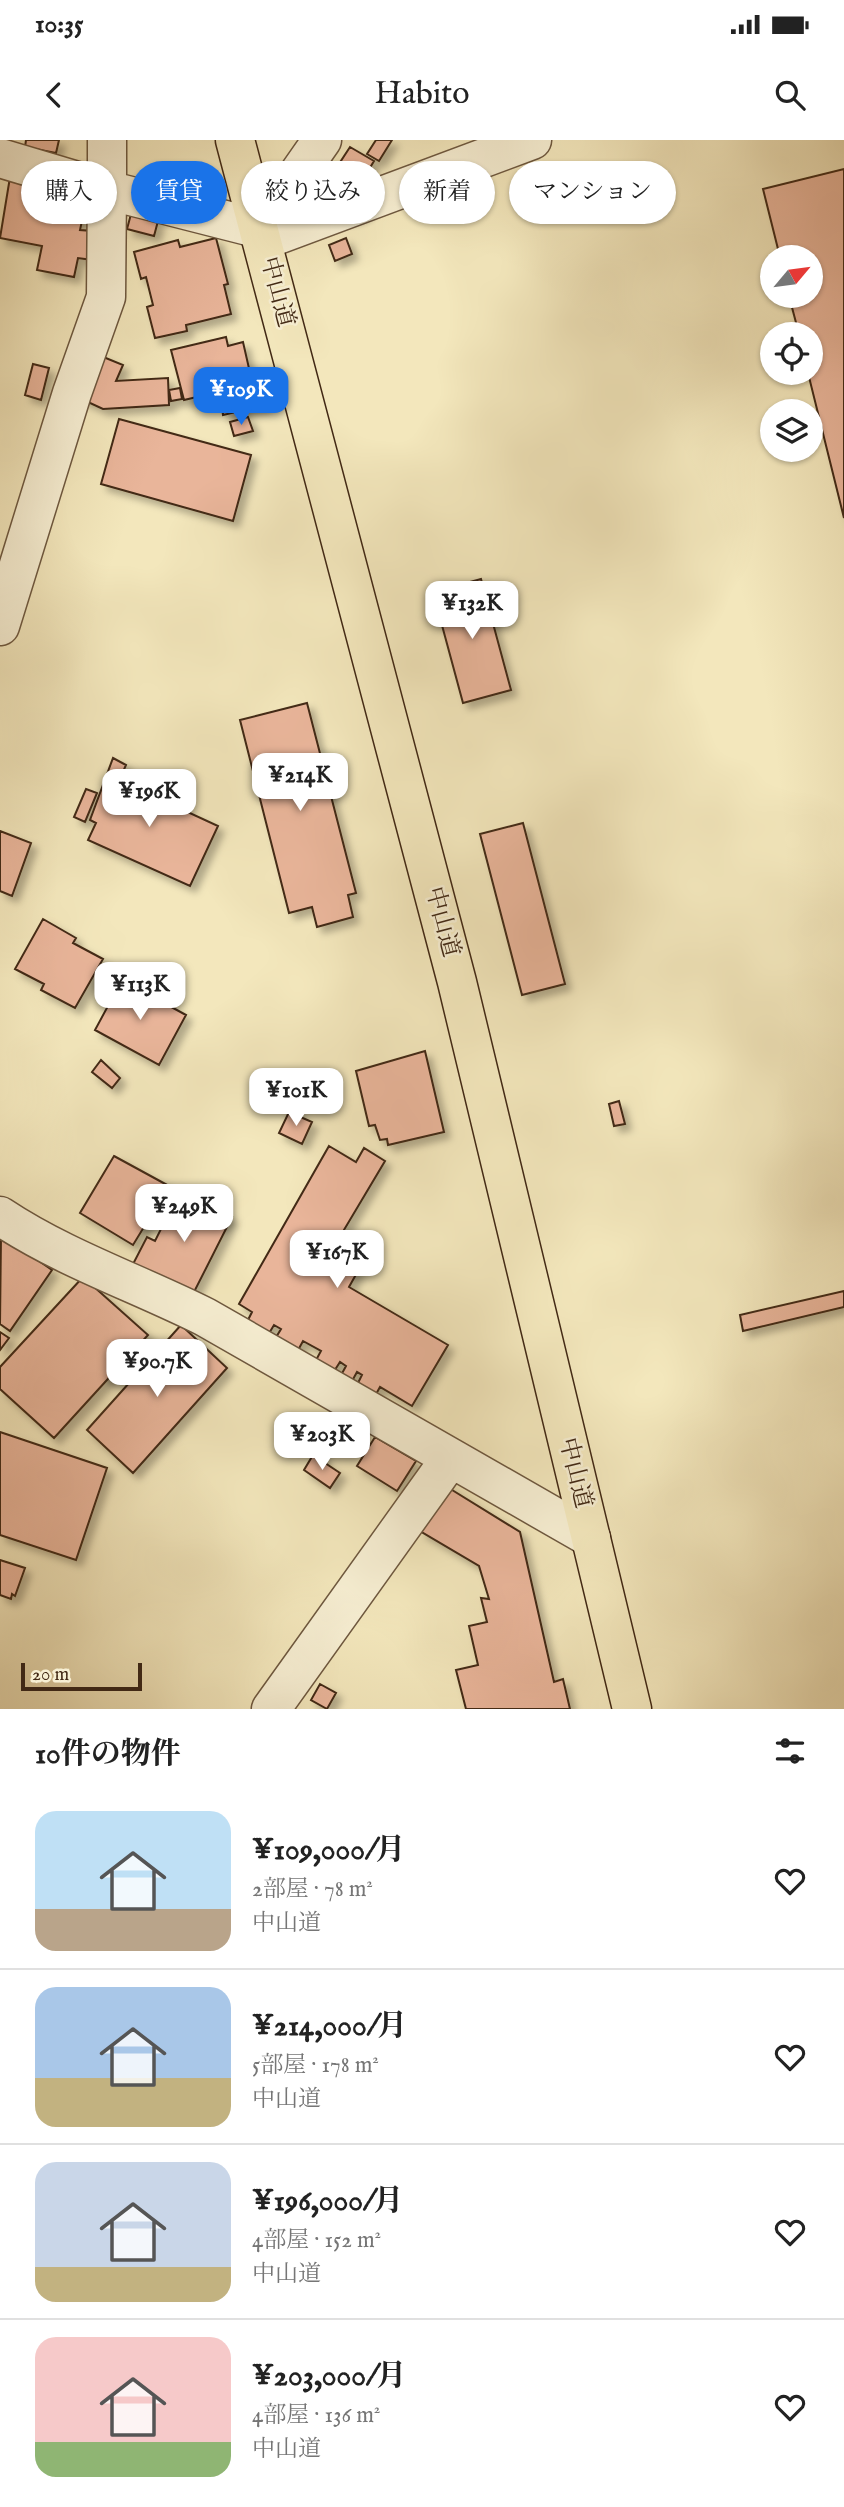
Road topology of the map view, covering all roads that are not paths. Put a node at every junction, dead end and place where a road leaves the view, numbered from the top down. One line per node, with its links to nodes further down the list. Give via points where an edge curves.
1 (107, 140): 6 (street)
2 (235, 140): 10 (highway, 中山道)
3 (322, 140): 10 (street)
4 (532, 140): 10 (street)
5 (0, 158): 7 (street)
6 (107, 161)
7 (21, 164)
8 (117, 193): 10 (street)
9 (107, 224): 11 (street, via 106,297)
10 (262, 234): 14 (highway, 中山道, via 457,982)
11 (0, 626)
12 (0, 1216): 13 (street, via 34,1239 205,1317)
13 (450, 1459): 14 (street); 15 (street)
14 (591, 1538): 16 (highway, 中山道)
15 (271, 1709)
16 (632, 1709)

